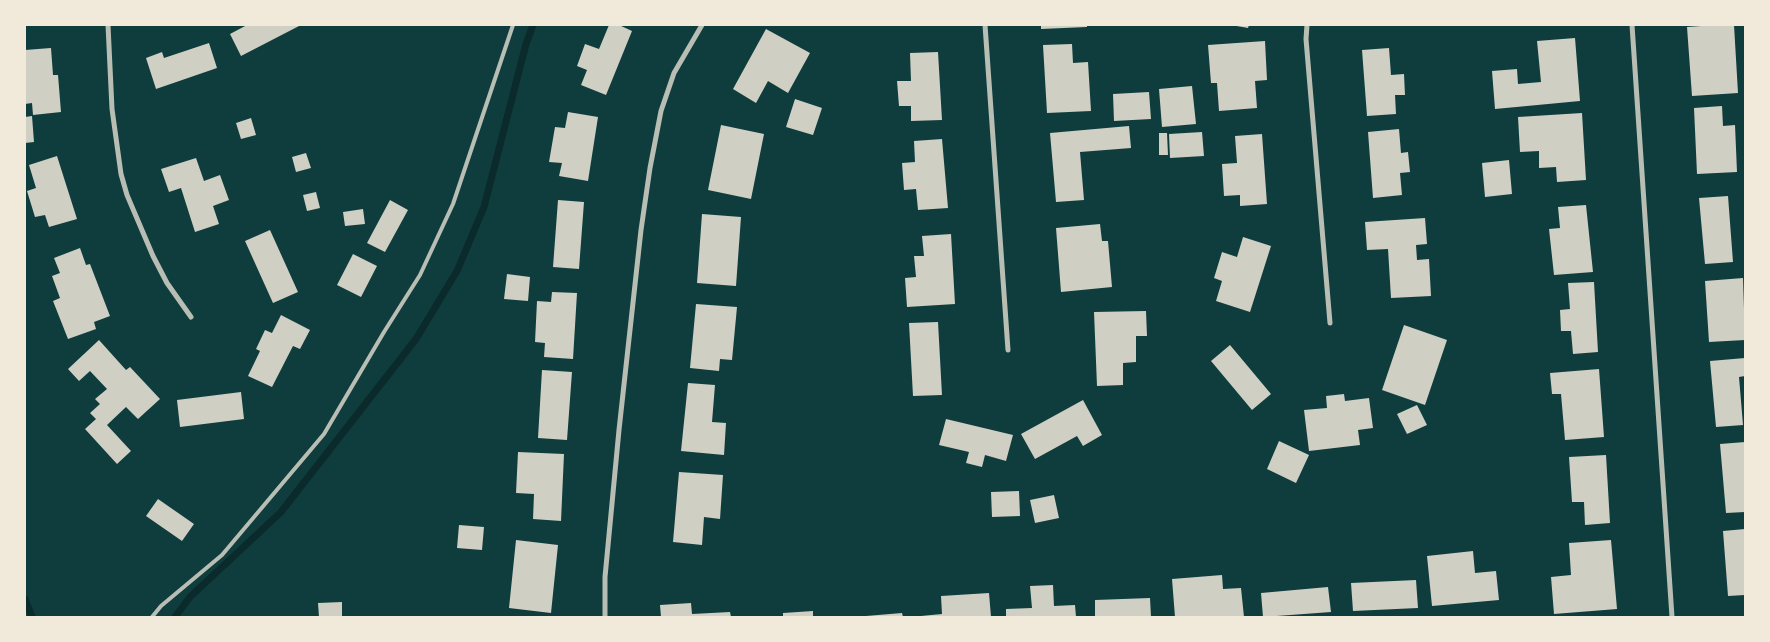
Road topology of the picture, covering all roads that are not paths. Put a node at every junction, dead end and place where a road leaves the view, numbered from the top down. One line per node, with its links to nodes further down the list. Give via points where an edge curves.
1 (108, 25): 7 (street, via 112,109 121,174 153,256)
2 (513, 25): 10 (lane, via 453,204 420,275 324,434 222,555)
3 (702, 25): 11 (street, via 674,73 661,111 650,168 619,430 605,577)
4 (986, 25): 9 (street)
5 (1307, 25): 8 (street)
6 (1632, 25): 12 (street)
7 (191, 317)
8 (1330, 323)
9 (1008, 350)
10 (152, 617)
11 (605, 617)
12 (1672, 617)

